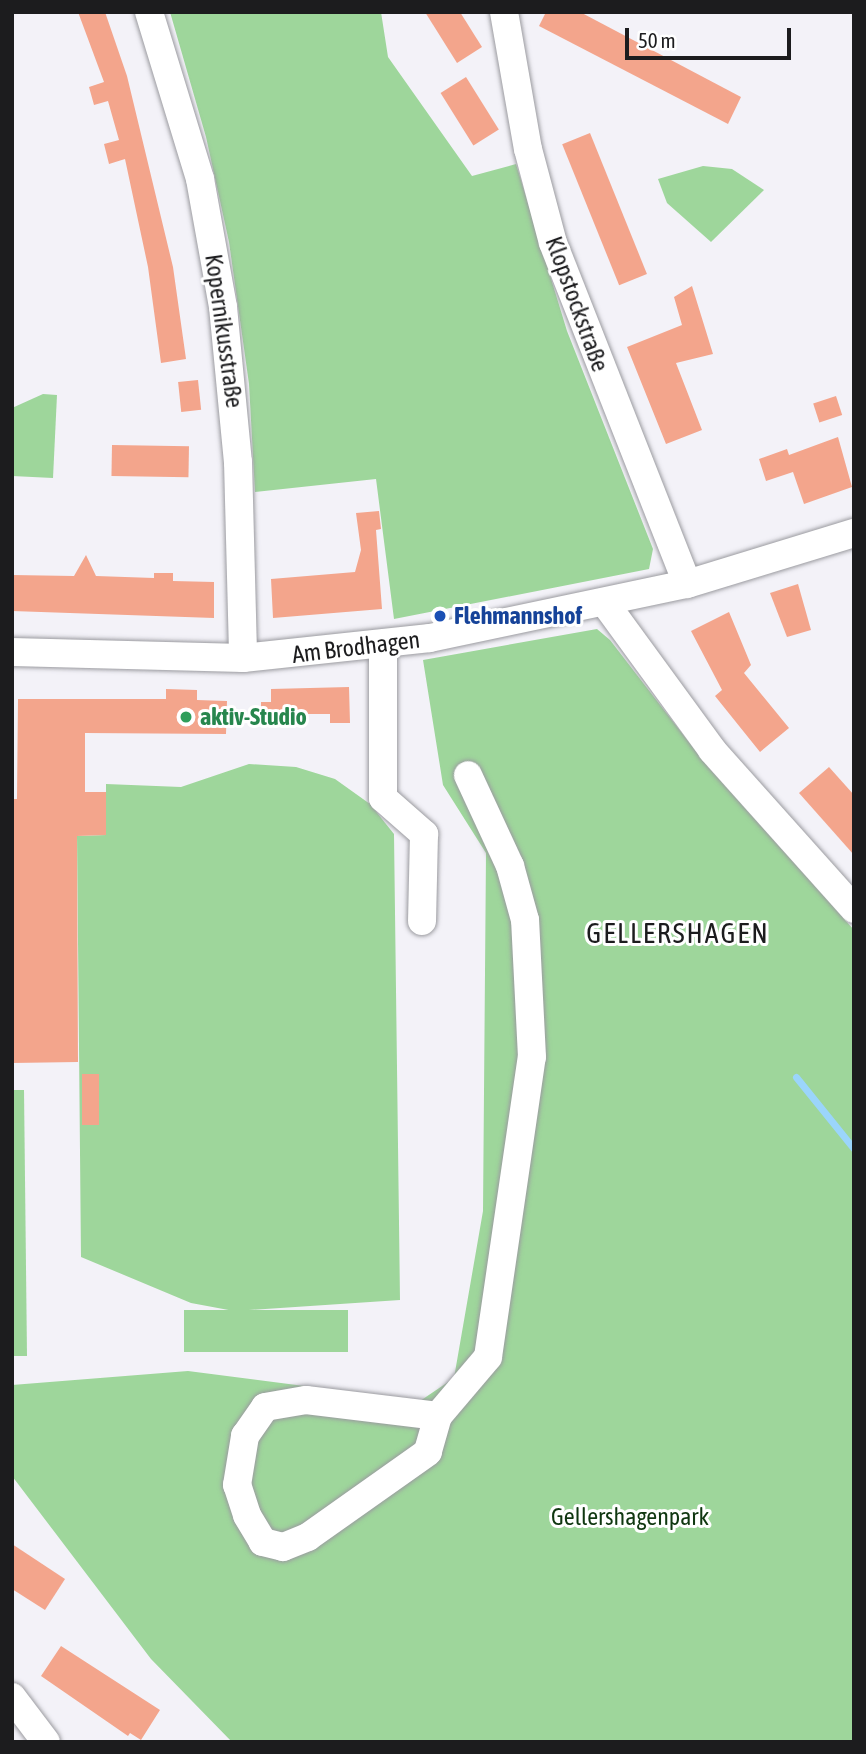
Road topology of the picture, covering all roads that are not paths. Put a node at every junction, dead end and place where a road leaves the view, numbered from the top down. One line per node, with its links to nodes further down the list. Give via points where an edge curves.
1 (149, 12): 8 (street, Kopernikusstraße, via 200,178 223,307 238,462)
2 (504, 12): 4 (street, Klopstockstraße, via 528,149 553,243)
3 (854, 533): 4 (street, Am Brodhagen)
4 (687, 584): 5 (street, Am Brodhagen)
5 (606, 603): 6 (street, Am Brodhagen); 10 (street, via 712,750)
6 (383, 644): 8 (street, Am Brodhagen); 11 (street, via 383,798 424,834)
7 (12, 652): 8 (street, Am Brodhagen)
8 (243, 658)
9 (468, 775): 12 (street, via 510,866 525,920 532,1057 488,1357)
10 (854, 909)
11 (422, 921)
12 (438, 1416): 12 (street, via 306,1400 265,1407 245,1436 237,1485 263,1542 283,1547 308,1537 388,1481 428,1452)
13 (12, 1697): 14 (street)
14 (47, 1742)

